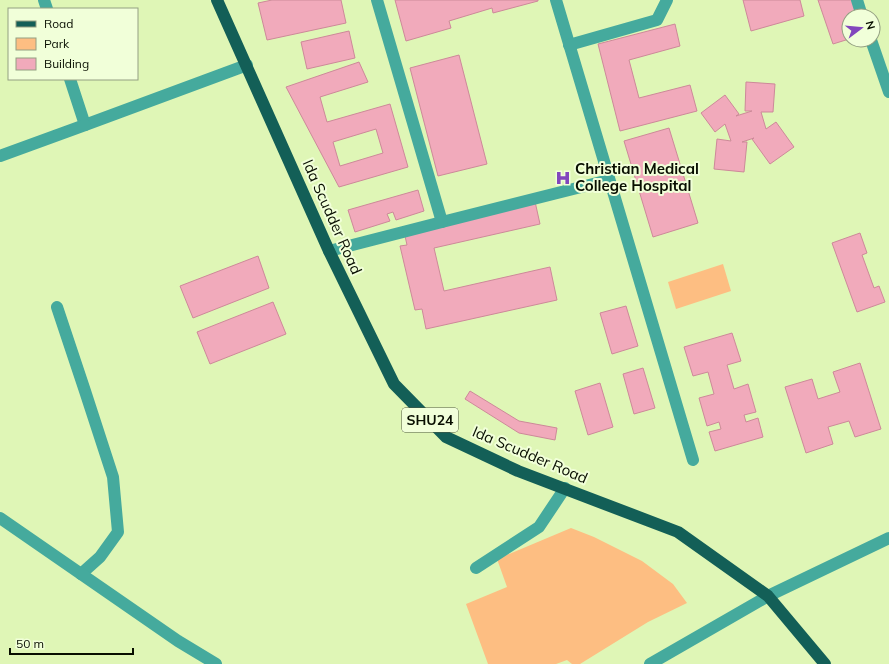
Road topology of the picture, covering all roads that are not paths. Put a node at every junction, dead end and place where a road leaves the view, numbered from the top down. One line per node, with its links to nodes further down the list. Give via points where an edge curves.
1 (217, 0): 7 (main road, Ida Scudder Road / SHU24)
2 (377, 0): 13 (street)
3 (556, 0): 5 (street)
4 (667, 0): 5 (street, via 657,20)
5 (569, 45): 12 (street)
6 (874, 48): 9 (street)
7 (247, 65): 10 (street); 14 (main road, Ida Scudder Road / SHU24)
8 (70, 80): 10 (street)
9 (889, 92)
10 (85, 125): 11 (street)
11 (0, 156)
12 (609, 180): 13 (street); 16 (street)
13 (442, 222): 14 (street)
14 (329, 252): 17 (main road, Ida Scudder Road / SHU24, via 394,384 446,437 518,471)
15 (57, 307): 21 (street, via 113,477 118,532 100,557)
16 (693, 460)
17 (565, 488): 20 (street, via 539,528); 22 (main road, Ida Scudder Road / SHU24, via 678,532)
18 (0, 518): 21 (street)
19 (889, 538): 22 (street)
20 (476, 568)
21 (81, 574): 23 (street)
22 (768, 596): 24 (street); 25 (main road, Ida Scudder Road / SHU24)
23 (216, 664)
24 (650, 664)
25 (825, 664)

